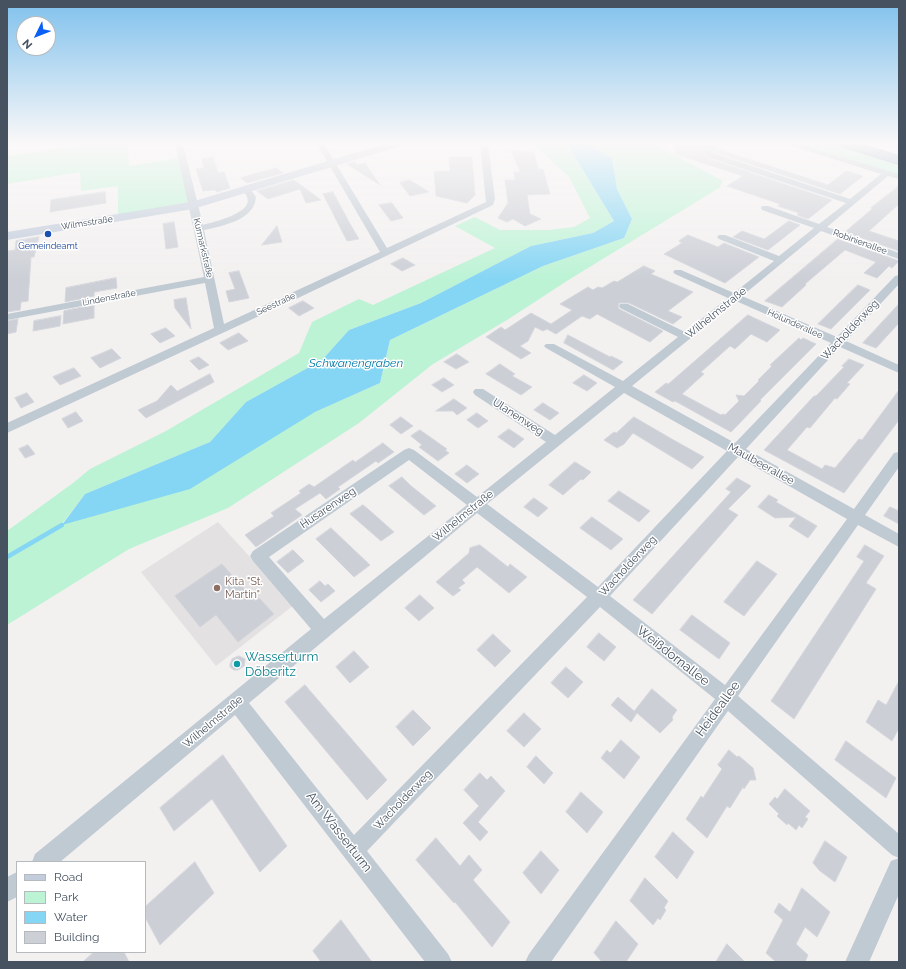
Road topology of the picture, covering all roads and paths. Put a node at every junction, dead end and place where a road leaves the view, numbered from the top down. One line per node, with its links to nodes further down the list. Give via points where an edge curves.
1 (189, 189): 8 (street, Kurmarkstraße)
2 (347, 189): 14 (street)
3 (490, 189): 14 (street, Seestraße, via 490,203)
4 (814, 189): 7 (street)
5 (867, 189): 7 (street, Wilhelmstraße)
6 (246, 190): 8 (street, Wilmsstraße); 10 (street, via 253,198 248,210 221,223)
7 (852, 202): 11 (street, Wilhelmstraße)
8 (193, 205): 10 (street, Kurmarkstraße); 12 (street, Wilmsstraße)
9 (765, 208): 11 (street, Robinienallee)
10 (200, 228): 18 (street, Kurmarkstraße)
11 (820, 228): 15 (street, Robinienallee); 16 (street, Wilhelmstraße)
12 (7, 236)
13 (722, 237): 16 (street)
14 (385, 253): 23 (street, Seestraße)
15 (899, 256)
16 (781, 260): 20 (street, Wilhelmstraße)
17 (678, 272): 20 (street, Holunderallee)
18 (210, 278): 22 (street, Lindenstraße); 23 (street, Kurmarkstraße)
19 (899, 278): 25 (street, Wacholderweg)
20 (735, 297): 24 (street, Wilhelmstraße); 25 (street, Holunderallee)
21 (624, 306): 24 (street)
22 (7, 317)
23 (220, 330): 30 (street, Seestraße)
24 (686, 338): 28 (street, Wilhelmstraße)
25 (838, 343): 27 (street, Holunderallee); 32 (street, Wacholderweg)
26 (550, 346): 28 (street, Maulbeerallee)
27 (899, 369)
28 (623, 386): 31 (street, Wilhelmstraße); 32 (street, Maulbeerallee)
29 (479, 392): 31 (street, Ulanenweg)
30 (7, 428)
31 (556, 442): 34 (street, Wilhelmstraße)
32 (737, 450): 35 (street, Maulbeerallee); 37 (street, Wacholderweg)
33 (899, 457): 35 (street, Heideallee)
34 (476, 505): 37 (street, Weißdornallee); 38 (street, Wilhelmstraße); 38 (street, Husarenweg, via 409,453 258,556)
35 (856, 517): 36 (street, Maulbeerallee); 39 (street, Heideallee)
36 (899, 541)
37 (598, 597): 39 (street, Weißdornallee); 42 (street, Wacholderweg)
38 (323, 630): 40 (street, Wilhelmstraße)
39 (726, 697): 41 (street, Weißdornallee); 48 (street, Heideallee)
40 (237, 702): 42 (street, Am Wasserturm); 43 (street, Wilhelmstraße)
41 (899, 848)
42 (353, 851): 47 (street, Am Wasserturm)
43 (44, 861)
44 (899, 869): 49 (street)
45 (16, 884): 46 (street)
46 (7, 891)
47 (440, 962)
48 (537, 962)
49 (857, 962)

